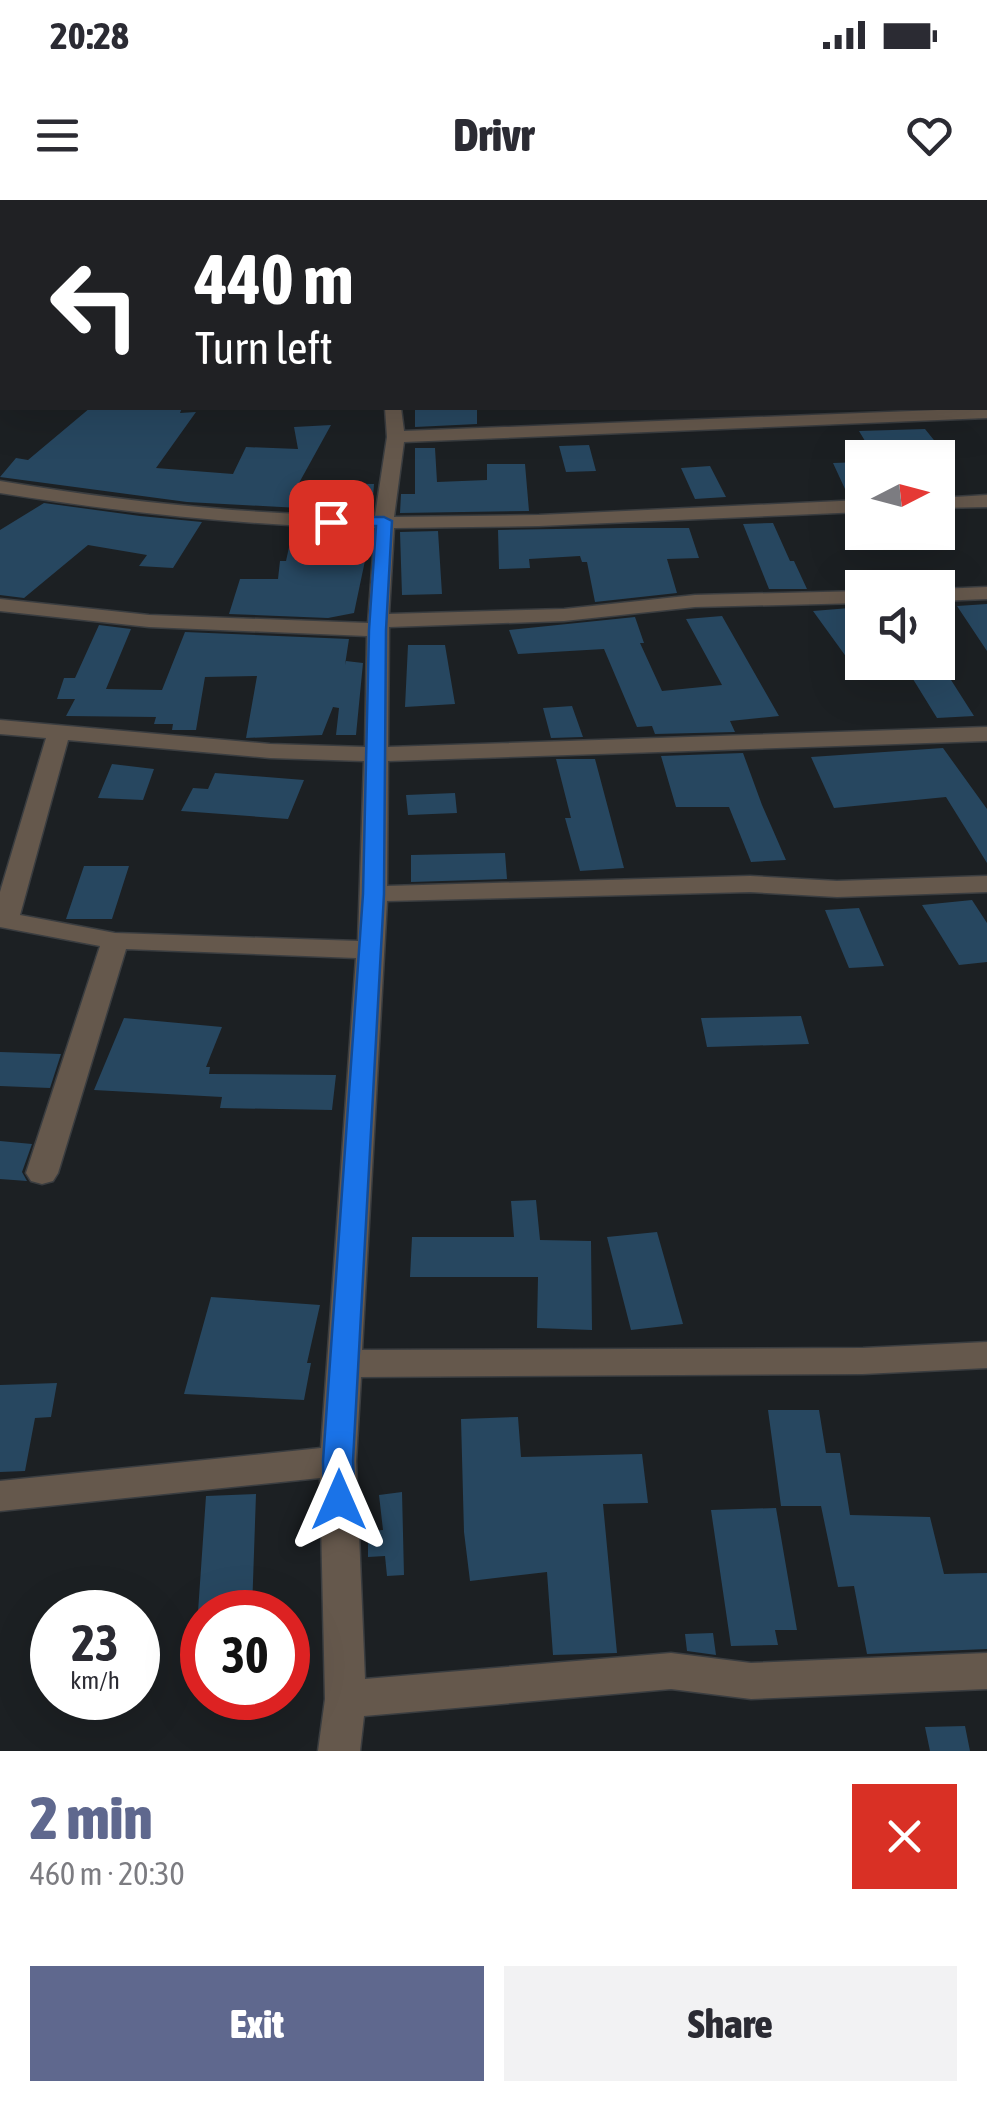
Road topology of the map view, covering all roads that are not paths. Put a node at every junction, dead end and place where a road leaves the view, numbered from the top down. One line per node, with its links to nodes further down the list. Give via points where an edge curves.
1 (393, 410): 3 (street)
2 (987, 412): 3 (street)
3 (396, 437): 8 (street)
4 (0, 487): 8 (street, via 239,518)
5 (987, 502): 6 (street)
6 (955, 503)
7 (845, 507): 8 (street)
8 (384, 521): 13 (street)
9 (987, 592): 10 (street)
10 (955, 594)
11 (845, 597): 13 (street, via 695,600)
12 (0, 605): 13 (street, via 150,621)
13 (379, 626): 17 (street)
14 (0, 727): 15 (street)
15 (60, 732): 17 (street); 20 (street)
16 (987, 734): 17 (street)
17 (376, 754): 19 (street)
18 (987, 884): 19 (street)
19 (374, 894): 22 (street)
20 (3, 920): 21 (street)
21 (114, 942): 22 (street); 23 (street)
22 (369, 950): 25 (street)
23 (42, 1173)
24 (987, 1355): 25 (street, via 863,1362)
25 (346, 1364): 26 (street)
26 (338, 1461): 27 (street); 29 (street)
27 (0, 1496)
28 (987, 1671): 29 (street, via 751,1681 671,1671)
29 (345, 1699): 30 (street)
30 (339, 1751)

